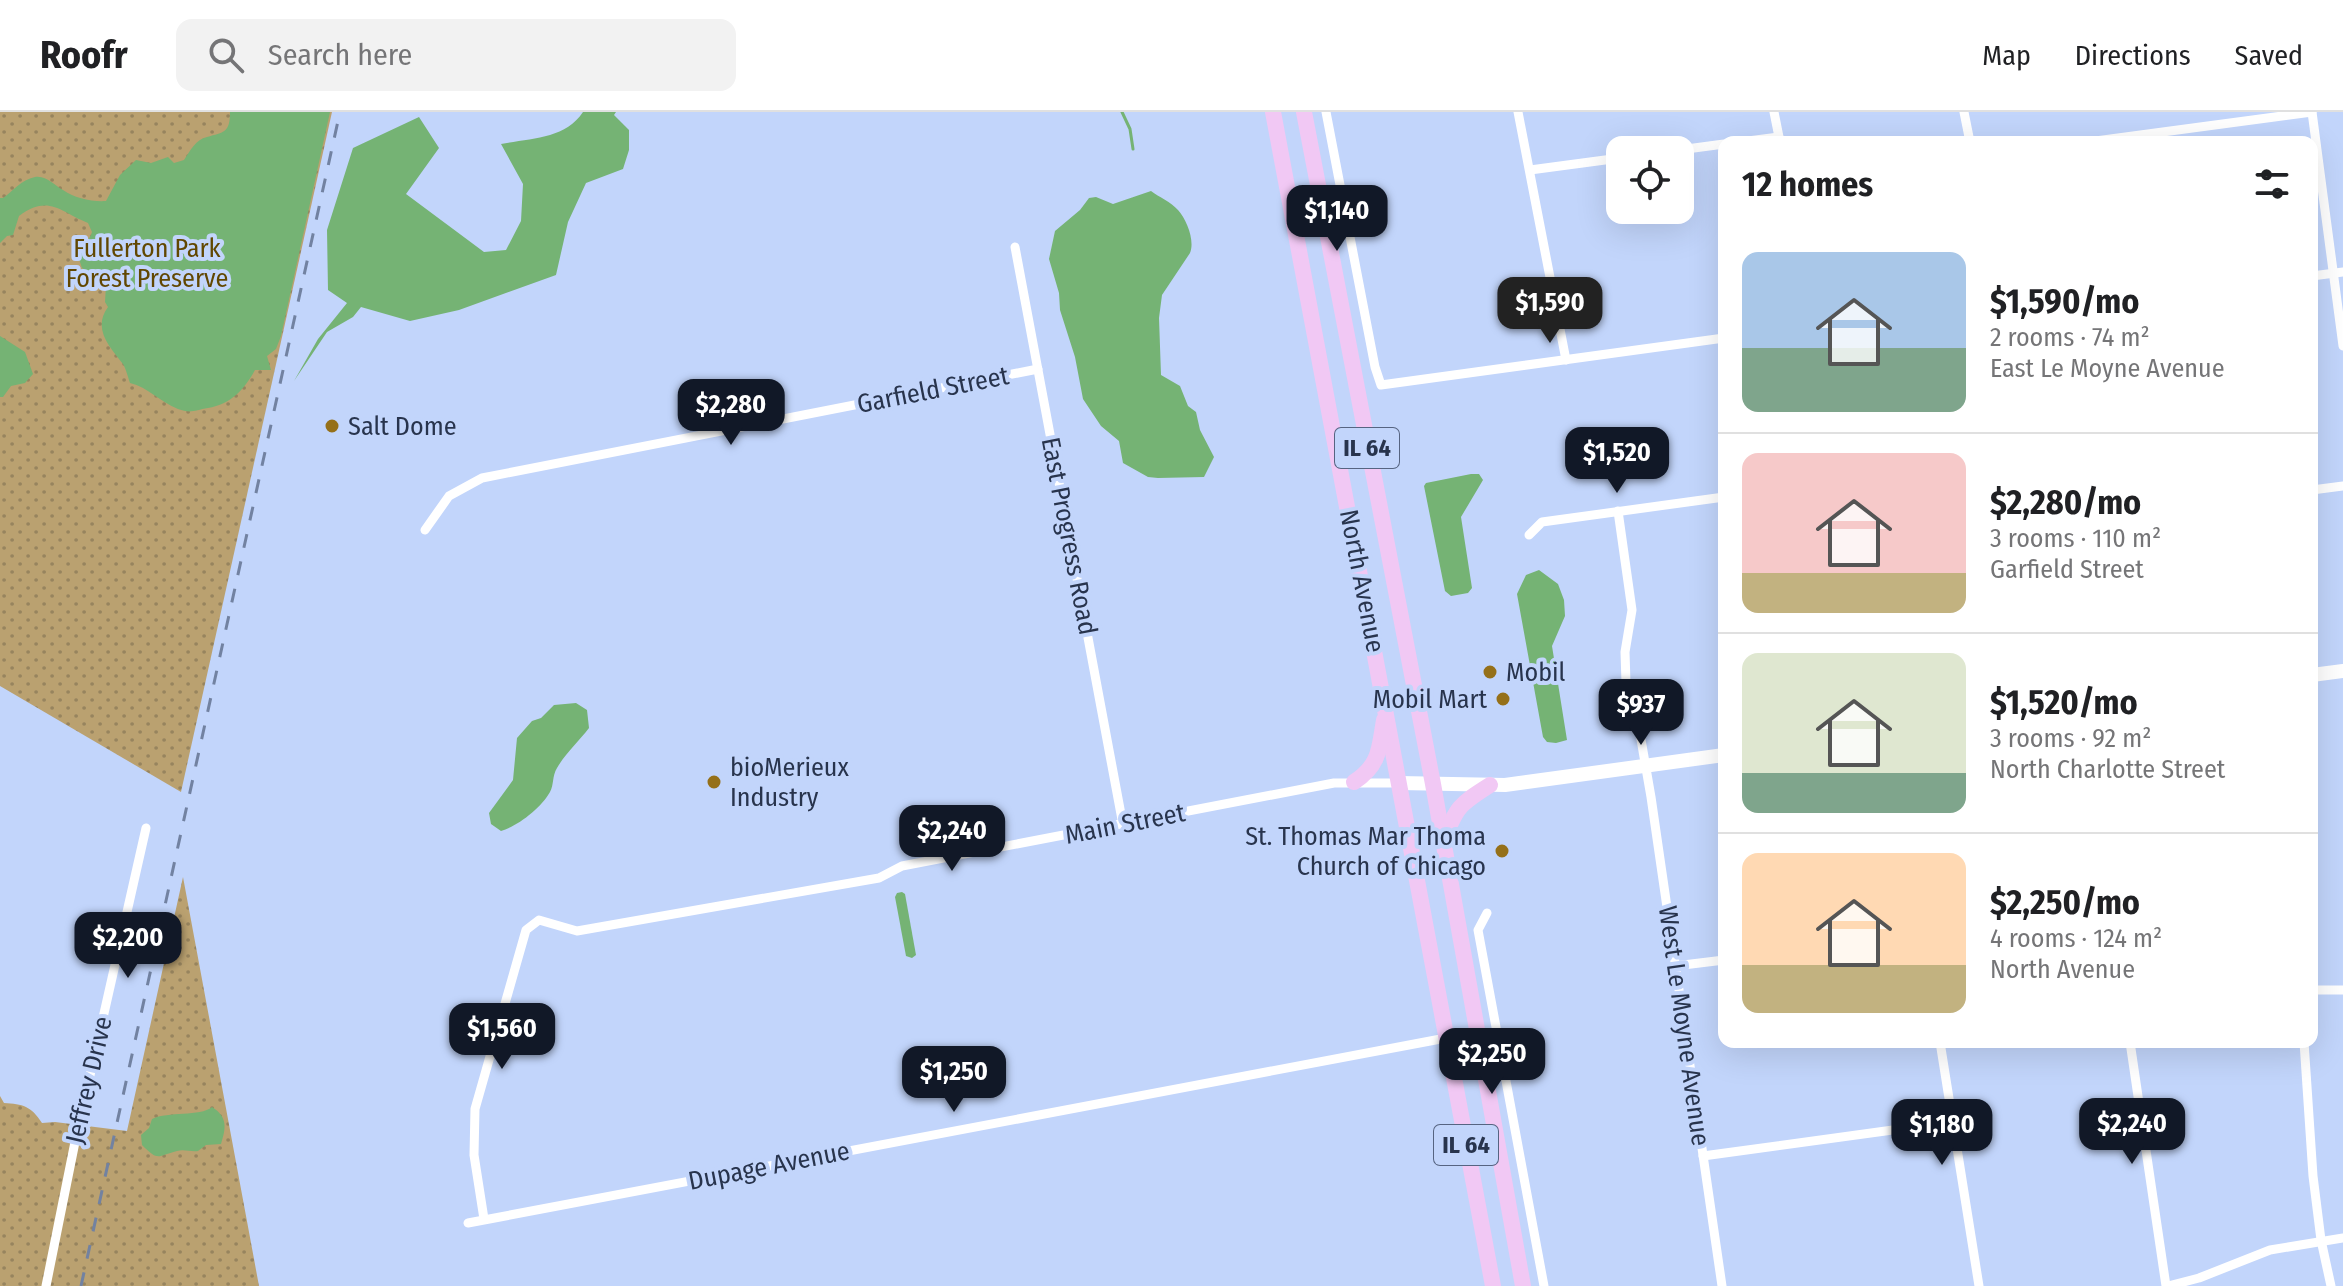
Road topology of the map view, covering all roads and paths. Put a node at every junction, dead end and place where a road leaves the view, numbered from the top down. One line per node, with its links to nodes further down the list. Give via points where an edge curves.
1 (1273, 112): 32 (main road, North Avenue / IL 64)
2 (1304, 112): 37 (main road, North Avenue / IL 64)
3 (1326, 112): 22 (street, via 1381,385)
4 (1518, 112): 16 (street)
5 (1774, 112): 8 (street)
6 (1964, 112): 9 (street)
7 (2312, 112): 10 (street); 11 (street)
8 (1778, 136)
9 (1969, 136)
10 (2133, 136)
11 (2316, 136)
12 (1718, 145): 13 (street)
13 (1694, 148)
14 (2318, 149): 18 (street)
15 (1606, 160): 16 (street)
16 (1530, 170): 22 (street)
17 (1015, 247): 23 (street, East Progress Road)
18 (2338, 272): 19 (street); 21 (street)
19 (2318, 275)
20 (1718, 339): 22 (street)
21 (2343, 346)
22 (1566, 360)
23 (1038, 369): 28 (street, Garfield Street, via 482,478 449,496); 39 (street, East Progress Road)
24 (2343, 486): 25 (street)
25 (2318, 489)
26 (1718, 498): 27 (street)
27 (1618, 511): 29 (street, via 1542,522); 34 (street, West Le Moyne Avenue, via 1632,610 1626,683)
28 (425, 530)
29 (1529, 535)
30 (2343, 671): 31 (street)
31 (2318, 674)
32 (1386, 711): 35 (main road, via 1375,764); 36 (main road, North Avenue / IL 64)
33 (1718, 756): 34 (street, Main Street)
34 (1645, 766): 38 (street, Main Street); 44 (street, West Le Moyne Avenue)
35 (1354, 782): 36 (street, Main Street); 39 (street, Main Street)
36 (1399, 783): 37 (street, Main Street); 47 (main road, North Avenue / IL 64)
37 (1433, 784): 38 (street, Main Street); 41 (main road, North Avenue / IL 64)
38 (1490, 785): 41 (main road, via 1454,813)
39 (1123, 825): 53 (street, Main Street, via 902,866 879,878 609,926 577,931 539,920 526,930 475,1109 474,1155)
40 (146, 828): 57 (street, Jeffrey Drive)
41 (1443, 842): 59 (main road, North Avenue / IL 64)
42 (1487, 913): 60 (street, via 1478,930)
43 (1718, 961): 44 (street)
44 (1675, 966): 52 (street, West Le Moyne Avenue)
45 (2318, 990): 46 (street)
46 (2343, 990)
47 (1446, 1038): 53 (street, Dupage Avenue); 58 (main road, North Avenue / IL 64)
48 (1941, 1048): 51 (street)
49 (2131, 1048): 63 (street)
50 (2304, 1048): 56 (street)
51 (1951, 1122): 52 (street); 62 (street)
52 (1703, 1156): 61 (street, West Le Moyne Avenue)
53 (484, 1219): 54 (street, Dupage Avenue)
54 (468, 1223)
55 (2343, 1238): 56 (street)
56 (2321, 1240): 63 (street, via 2270,1250); 64 (street)
57 (46, 1286)
58 (1493, 1286)
59 (1523, 1286)
60 (1544, 1286)
61 (1722, 1286)
62 (1979, 1286)
63 (2167, 1286)
64 (2331, 1286)

